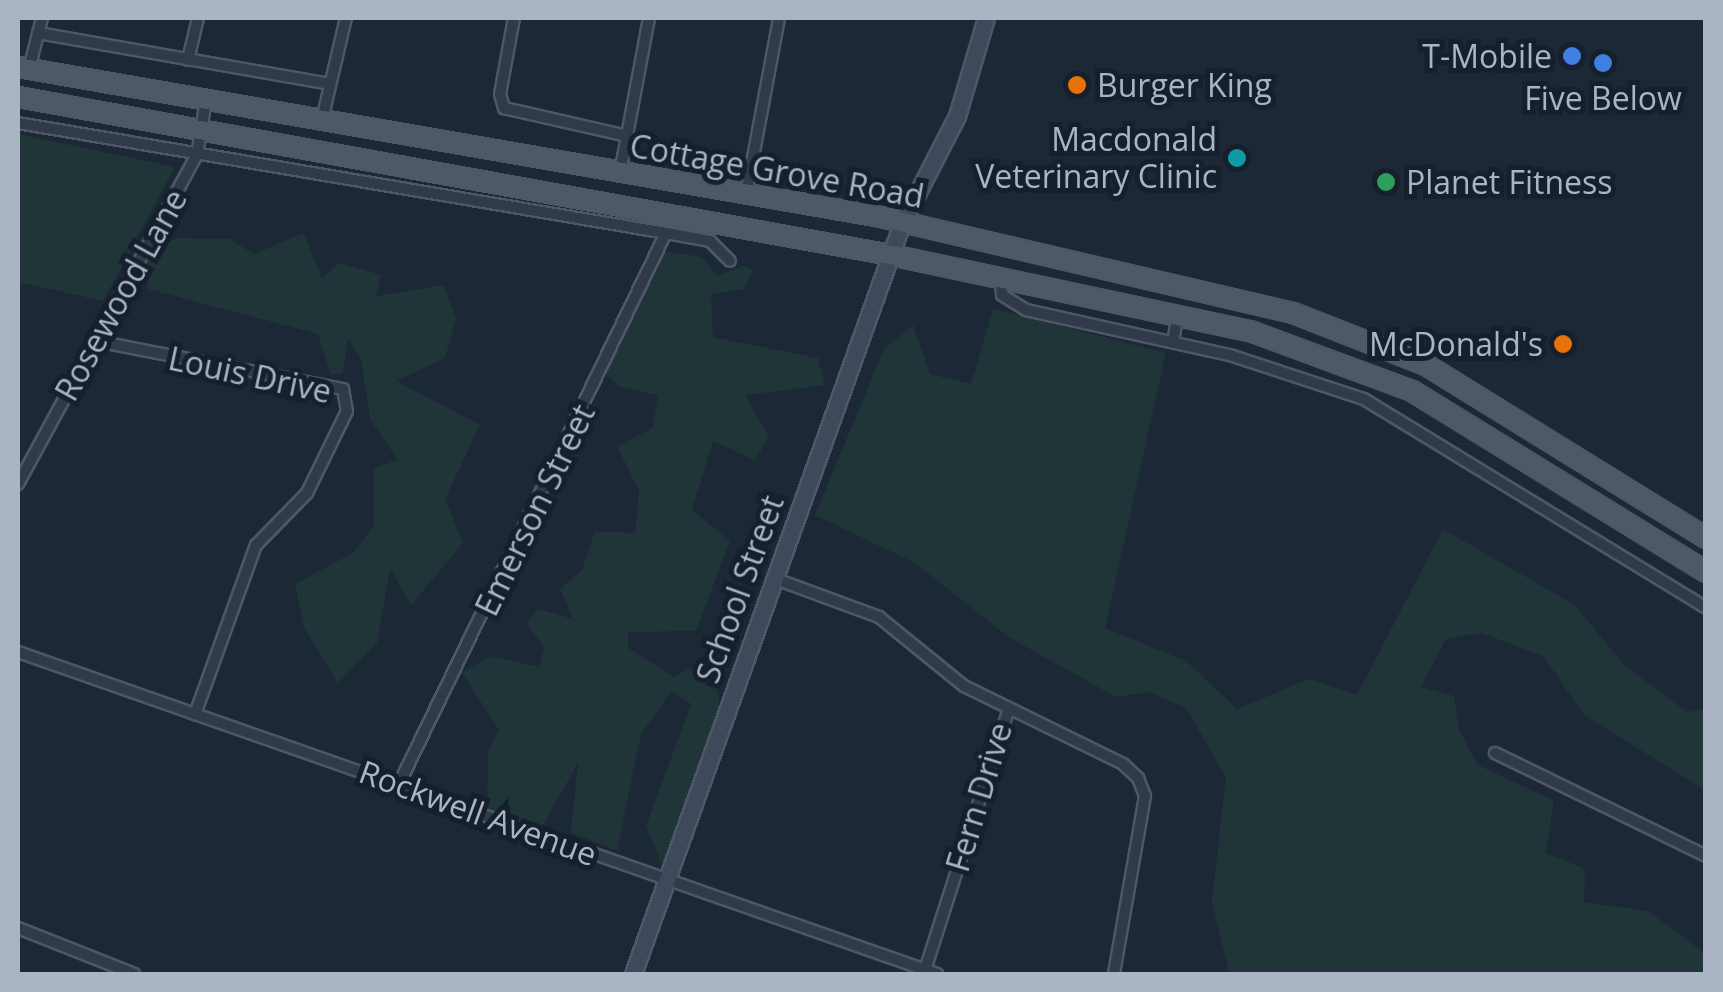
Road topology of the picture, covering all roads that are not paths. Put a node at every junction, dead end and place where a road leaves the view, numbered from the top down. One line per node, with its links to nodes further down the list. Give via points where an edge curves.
1 (42, 18): 8 (street)
2 (198, 18): 9 (street)
3 (346, 18): 11 (street)
4 (514, 18): 17 (street, via 500,96 504,108)
5 (649, 18): 17 (street)
6 (780, 18): 20 (street)
7 (986, 18): 21 (main road, School Street, via 957,116)
8 (38, 33): 9 (street); 10 (street)
9 (188, 60): 11 (street)
10 (23, 68): 13 (main road, Cottage Grove Road)
11 (330, 84): 14 (street)
12 (18, 97): 16 (main road, Cottage Grove Road)
13 (206, 100): 14 (main road, Cottage Grove Road); 16 (street, Rosewood Lane)
14 (322, 120): 19 (main road, Cottage Grove Road)
15 (18, 123): 18 (street)
16 (201, 129): 18 (street, Rosewood Lane); 23 (main road, Cottage Grove Road)
17 (627, 136): 19 (street)
18 (197, 155): 22 (street); 27 (street, Rosewood Lane)
19 (620, 174): 20 (main road, Cottage Grove Road)
20 (746, 194): 21 (main road, Cottage Grove Road)
21 (902, 222): 23 (main road, School Street); 29 (main road, Cottage Grove Road, via 1294,313)
22 (666, 233): 24 (street, via 710,242); 42 (street, Emerson Street)
23 (891, 255): 25 (main road, Cottage Grove Road); 36 (main road, School Street)
24 (730, 261)
25 (1001, 278): 26 (main road, Cottage Grove Road); 28 (street, via 1002,295 1026,310)
26 (1178, 315): 28 (street); 30 (main road, Cottage Grove Road, via 1282,340)
27 (96, 341): 32 (street, Rosewood Lane); 40 (street, Louis Drive, via 343,389 347,411 307,493 256,545)
28 (1172, 342): 33 (street, via 1286,370 1364,399)
29 (1426, 365): 30 (main road); 34 (main road, Cottage Grove Road)
30 (1412, 391): 31 (main road, Cottage Grove Road)
31 (1544, 472): 33 (street); 35 (main road, Cottage Grove Road)
32 (18, 484)
33 (1528, 496): 37 (street)
34 (1706, 538)
35 (1706, 572)
36 (773, 578): 39 (street, Fern Drive, via 879,617 964,686); 44 (main road, School Street)
37 (1706, 608)
38 (18, 652): 40 (street, Rockwell Avenue)
39 (1008, 711): 46 (street, Fern Drive); 50 (street, via 1123,764 1138,778 1145,796)
40 (195, 714): 42 (street, Rockwell Avenue)
41 (1494, 753): 43 (street)
42 (399, 784): 44 (street, Rockwell Avenue)
43 (1706, 856)
44 (664, 879): 46 (street, Rockwell Avenue); 48 (main road, School Street)
45 (18, 928): 47 (street)
46 (924, 970): 49 (street, Rockwell Avenue)
47 (134, 974)
48 (633, 974)
49 (937, 974)
50 (1114, 974)

